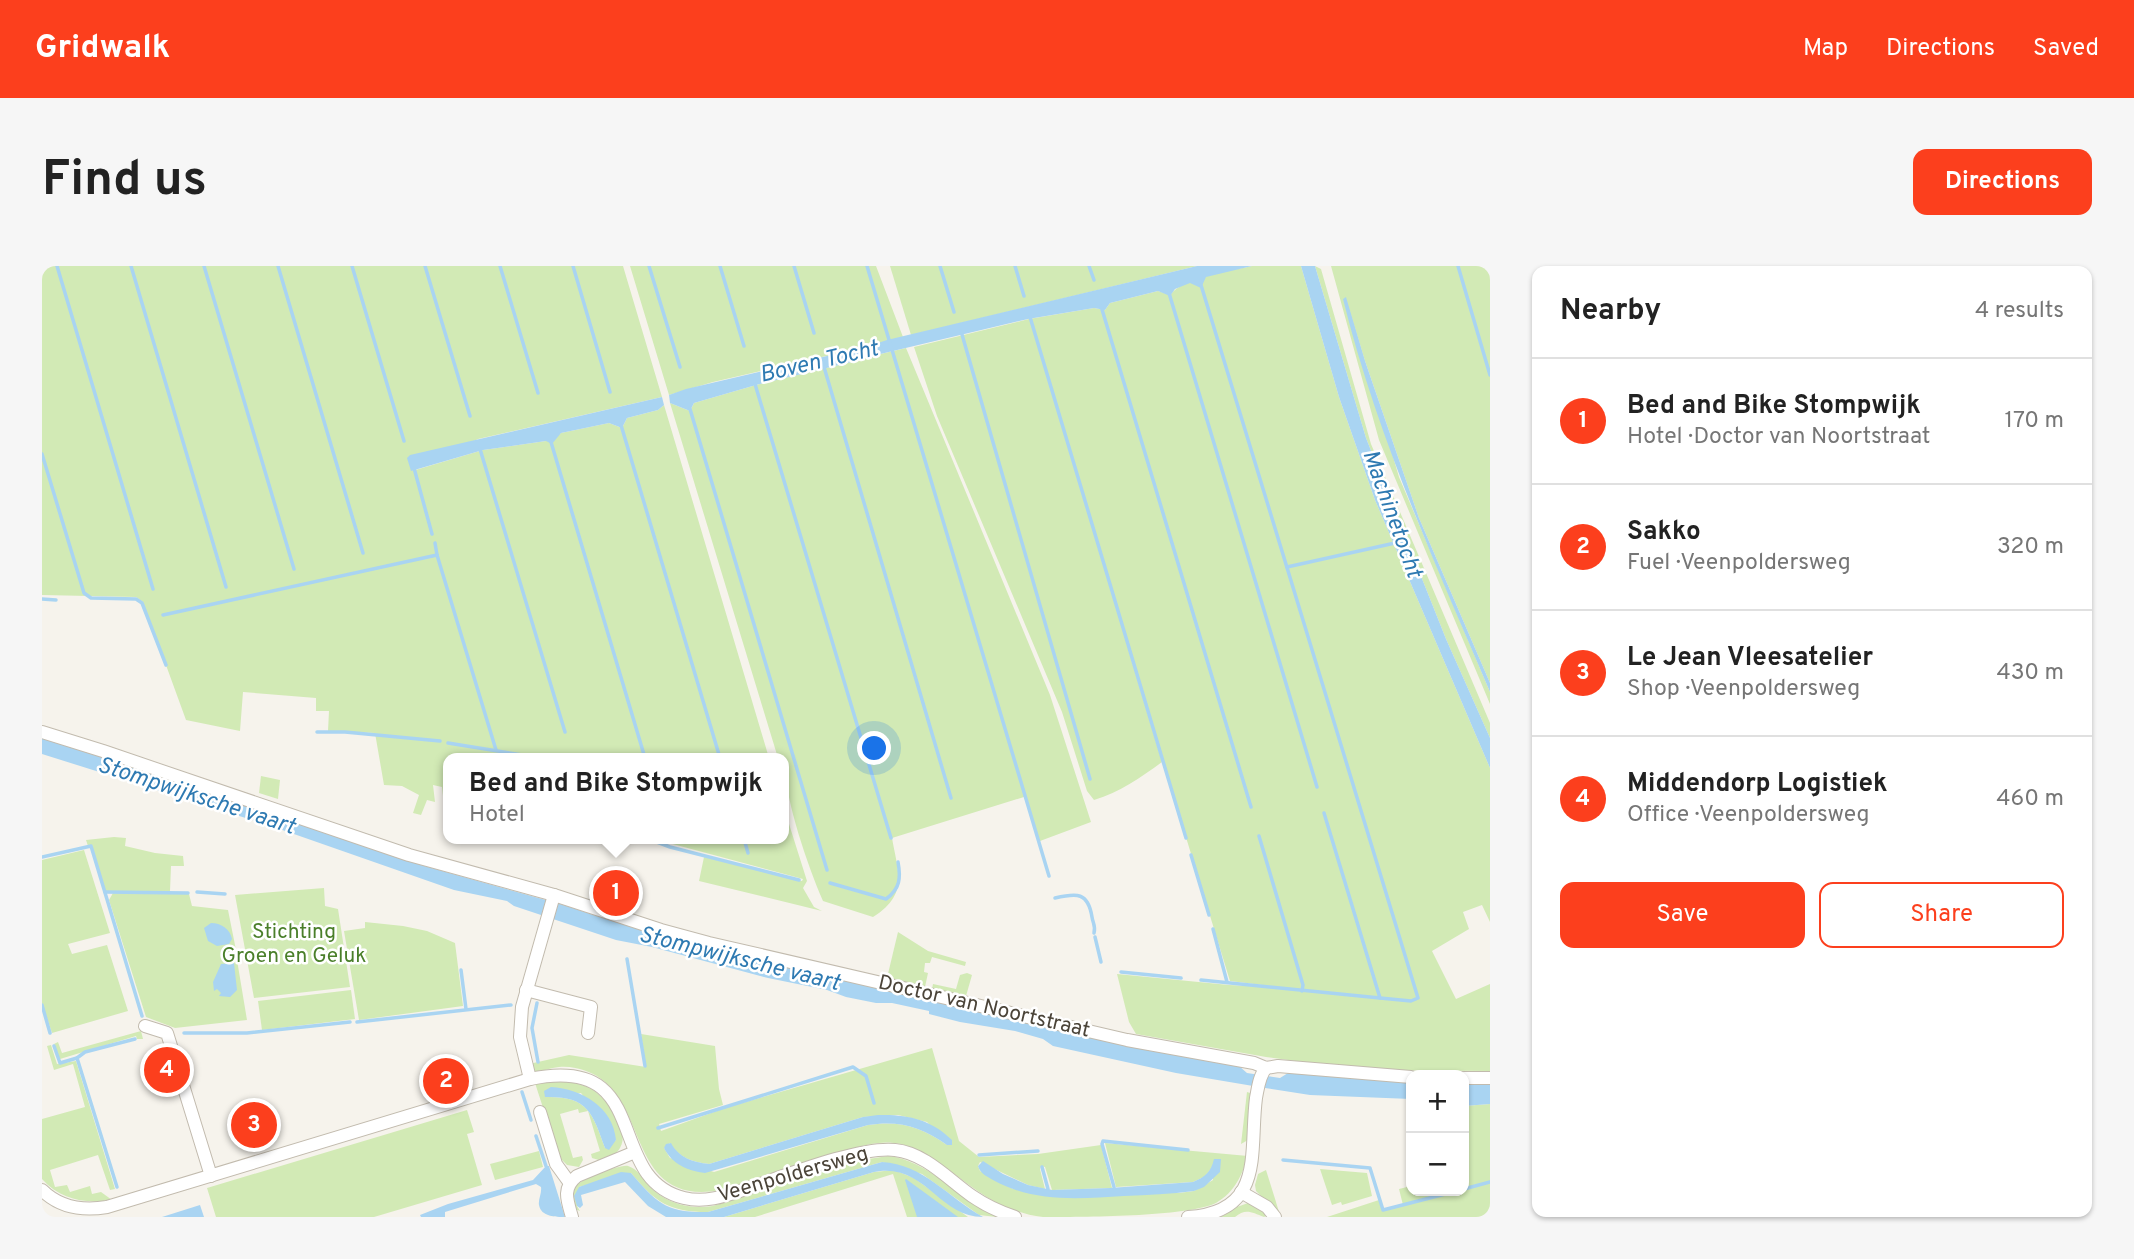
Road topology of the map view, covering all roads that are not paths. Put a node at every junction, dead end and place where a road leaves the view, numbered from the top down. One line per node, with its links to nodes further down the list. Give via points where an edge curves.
1 (42, 732): 2 (street, Doctor van Noortstraat)
2 (553, 898): 3 (street); 6 (street, Doctor van Noortstraat, via 709,943 1127,1040 1254,1063)
3 (526, 990): 5 (street, via 591,1007); 10 (street, via 520,1037)
4 (145, 1026): 13 (street, via 167,1033)
5 (588, 1033)
6 (1264, 1071): 7 (street, Doctor van Noortstraat, via 1279,1066); 16 (street, via 1252,1126 1252,1171)
7 (1406, 1077)
8 (1469, 1078): 9 (street)
9 (1490, 1078)
10 (530, 1079): 12 (street, Veenpoldersweg, via 575,1075 597,1084 617,1104); 13 (street, Veenpoldersweg)
11 (540, 1112): 14 (street, via 556,1164)
12 (635, 1152): 14 (street); 18 (street, Veenpoldersweg, via 663,1188 685,1198 713,1199 839,1159 874,1150 899,1150 922,1159 991,1208)
13 (211, 1176): 15 (street, Veenpoldersweg, via 94,1209 64,1205)
14 (569, 1182): 17 (street, via 566,1198)
15 (42, 1190)
16 (1241, 1192): 19 (street, via 1216,1212); 20 (street)
17 (572, 1217)
18 (1015, 1217)
19 (1188, 1217)
20 (1275, 1217)

